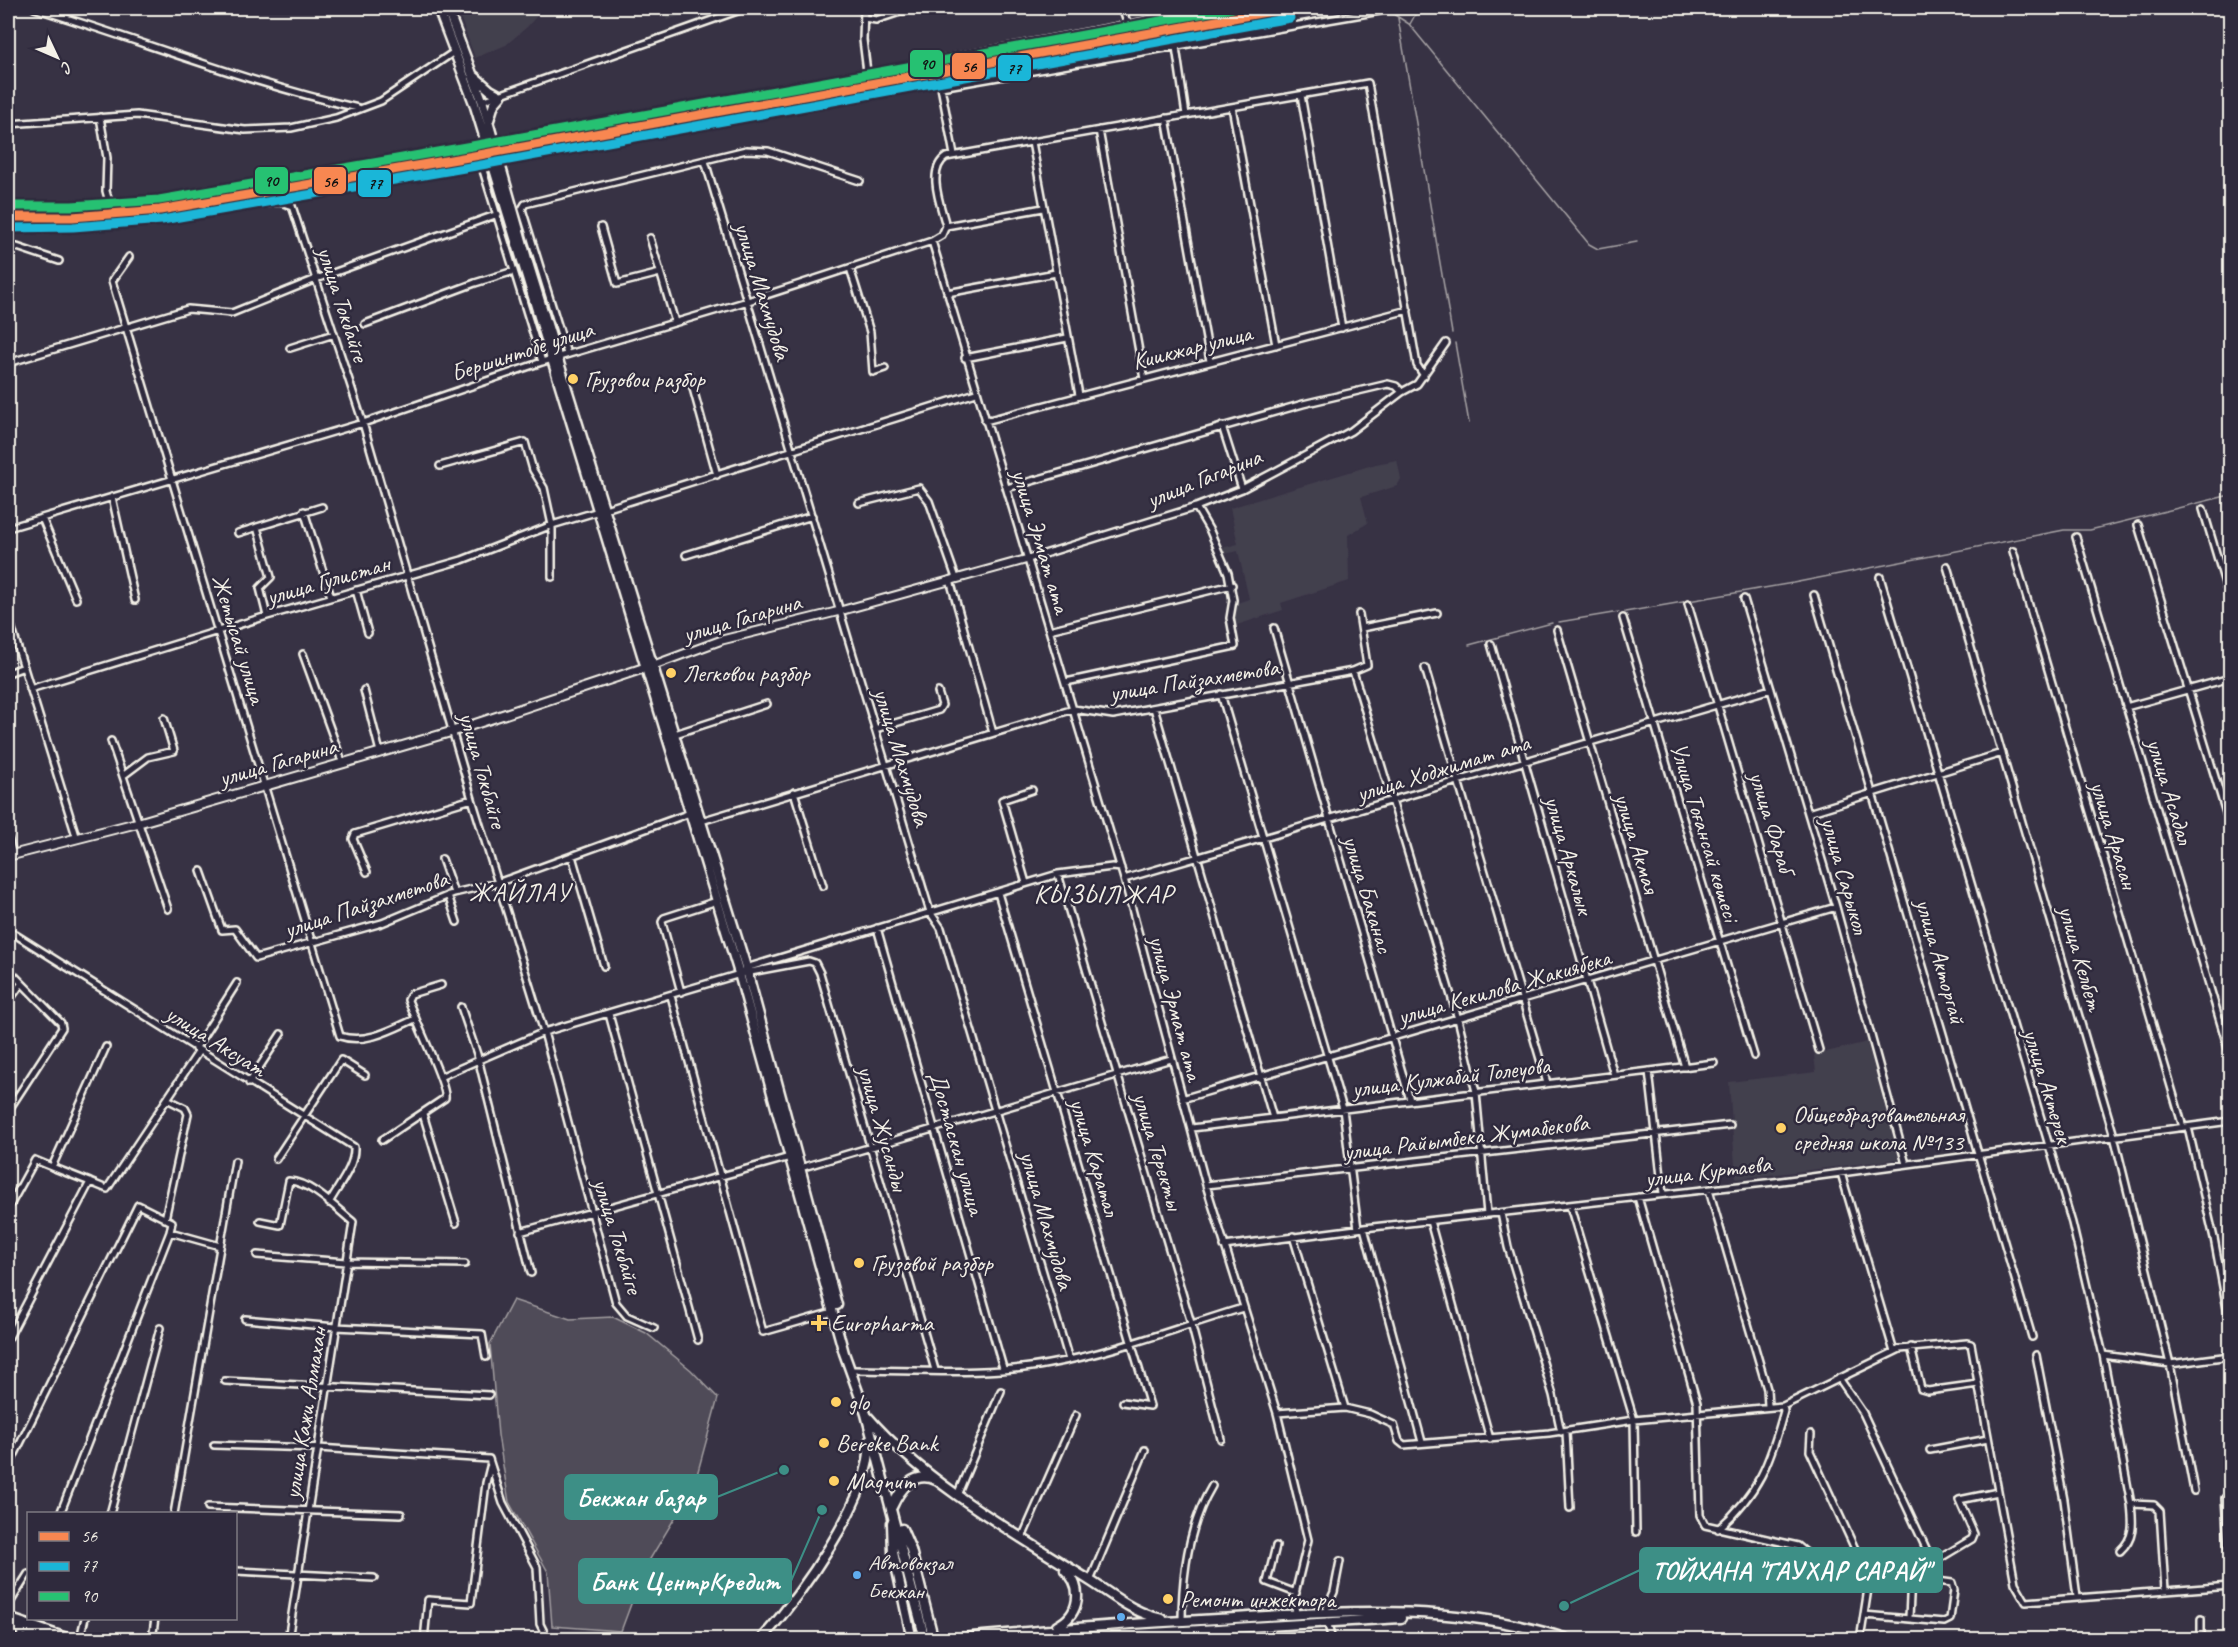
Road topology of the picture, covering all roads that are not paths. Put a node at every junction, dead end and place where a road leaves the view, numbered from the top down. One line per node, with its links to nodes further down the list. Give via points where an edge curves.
1 (34, 8): 20 (street, via 242,78)
2 (746, 8): 16 (street)
3 (864, 8): 9 (street)
4 (912, 8): 9 (street, via 876,20)
5 (1122, 8): 10 (street)
6 (1215, 8): 10 (street)
7 (1380, 11): 11 (street)
8 (444, 12): 12 (main road); 14 (main road)
9 (864, 18): 13 (street)
10 (1128, 25): 13 (street)
11 (1176, 46): 21 (street); 28 (street, via 941,87)
12 (454, 52): 18 (main road); 20 (street, via 381,100)
13 (867, 72): 17 (street)
14 (472, 73): 16 (main road); 18 (main road)
15 (1301, 95): 19 (street); 50 (street, via 1368,83); 53 (street)
16 (501, 96): 18 (street); 25 (main road, via 490,112)
17 (734, 98)
18 (478, 102): 25 (main road); 60 (main road)
19 (1232, 107): 21 (street); 58 (street)
20 (359, 109): 22 (street, via 291,128 245,130 137,115)
21 (1186, 115): 23 (street)
22 (100, 117): 24 (street); 33 (street)
23 (1166, 118): 26 (street); 62 (street)
24 (8, 124)
25 (489, 126): 60 (main road)
26 (1099, 130): 27 (street); 68 (street)
27 (1032, 142): 28 (street); 32 (street)
28 (954, 155): 36 (street, via 938,162 935,172)
29 (705, 161): 31 (street, via 758,150); 49 (street, улица Махмудова); 60 (street, via 525,204 522,209)
30 (482, 167): 34 (street)
31 (860, 181)
32 (1043, 208): 36 (street); 46 (street)
33 (111, 209)
34 (498, 214): 44 (street); 47 (street)
35 (134, 219): 47 (street, улица Токбайге, via 280,202 292,206)
36 (946, 226): 39 (street, Бершинтобе улица, via 942,235)
37 (601, 227): 45 (street, via 617,284)
38 (650, 238): 45 (street)
39 (932, 241): 43 (street, Бершинтобе улица); 48 (street, улица Эрмат ата)
40 (8, 244): 42 (street)
41 (129, 257): 54 (street, Жетысай улица, via 112,281)
42 (59, 261)
43 (850, 268): 49 (street, Бершинтобе улица); 65 (street, via 870,332 873,372)
44 (514, 271): 52 (street); 63 (street)
45 (660, 273): 51 (street)
46 (1056, 273): 48 (street); 56 (street)
47 (316, 279): 54 (street, via 232,313 188,309); 55 (street, улица Токбайге)
48 (947, 293): 61 (street, улица Эрмат ата)
49 (748, 301): 51 (street, Бершинтобе улица); 75 (street, улица Махмудова)
50 (1408, 310): 53 (street, Киикжар улица); 67 (street, via 1417,365)
51 (675, 322): 60 (street, Бершинтобе улица)
52 (365, 324)
53 (1342, 328): 58 (street, Киикжар улица)
54 (125, 329): 64 (street); 78 (street, Жетысай улица)
55 (334, 334): 59 (street); 73 (street, улица Токбайге)
56 (1067, 338): 61 (street); 71 (street)
57 (1446, 343): 67 (street, улица Гагарина)
58 (1276, 345): 62 (street, Киикжар улица)
59 (290, 348)
60 (559, 356): 63 (street, Бершинтобе улица); 86 (main road)
61 (966, 358): 70 (street, улица Эрмат ата)
62 (1210, 361): 68 (street, Киикжар улица)
63 (542, 362): 73 (street, Бершинтобе улица)
64 (8, 363)
65 (885, 368)
66 (689, 374): 77 (street)
67 (1424, 376): 69 (street, улица Гагарина)
68 (1144, 379): 71 (street, Киикжар улица)
69 (1402, 392): 74 (street, via 1388,384); 80 (street, улица Гагарина, via 1352,431)
70 (976, 393): 72 (street, улица Эрмат ата); 75 (street, улица Гулистан)
71 (1079, 395): 72 (street, Киикжар улица)
72 (985, 421): 79 (street, улица Эрмат ата)
73 (363, 423): 78 (street, Бершинтобе улица); 100 (street, улица Токбайге)
74 (1222, 426): 79 (street); 80 (street)
75 (793, 452): 77 (street, улица Гулистан); 88 (street, улица Махмудова)
76 (440, 466): 90 (street, via 525,442)
77 (717, 475): 86 (street, улица Гулистан)
78 (173, 478): 81 (street, Бершинтобе улица); 123 (street, Жетысай улица)
79 (1007, 488): 98 (street, улица Эрмат ата)
80 (1242, 489): 84 (street, улица Гагарина)
81 (112, 497): 89 (street, Бершинтобе улица); 110 (street)
82 (859, 503): 103 (street, via 919,488 929,501)
83 (322, 507): 87 (street)
84 (1196, 507): 98 (street, улица Гагарина); 104 (street)
85 (2203, 509): 111 (street)
86 (602, 510): 90 (street, улица Гулистан); 127 (main road)
87 (304, 511): 92 (street); 107 (street)
88 (812, 516): 97 (street); 113 (street, улица Махмудова)
89 (42, 518): 93 (street, Бершинтобе улица); 108 (street)
90 (552, 525): 100 (street, улица Гулистан); 101 (street)
91 (2138, 525): 138 (street)
92 (257, 527): 94 (street); 117 (street, via 271,577 260,588)
93 (8, 528)
94 (238, 533)
95 (2076, 537): 143 (street, улица Асадал)
96 (2013, 551): 251 (street, улица Арасан)
97 (686, 555)
98 (1028, 559): 103 (street, улица Гагарина); 121 (street, улица Эрмат ата)
99 (1947, 566): 155 (street, улица Келбет)
100 (409, 576): 105 (street, улица Гулистан); 149 (street, улица Токбайге)
101 (552, 577)
102 (1880, 577): 159 (street, улица Актерек)
103 (953, 579): 113 (street, улица Гагарина); 150 (street)
104 (1232, 585): 121 (street); 133 (street, via 1230,618 1235,646)
105 (356, 590): 107 (street, улица Гулистан); 124 (street)
106 (1814, 595): 165 (street, улица Акторгай)
107 (331, 597): 117 (street, улица Гулистан)
108 (76, 599)
109 (1744, 599): 136 (street, улица Сарыкол)
110 (135, 600)
111 (2230, 600)
112 (1689, 604): 142 (street, улица Фараб)
113 (840, 611): 127 (street, улица Гагарина, via 722,640); 148 (street, улица Махмудова)
114 (1437, 613): 120 (street)
115 (1359, 614): 120 (street)
116 (8, 616): 128 (street)
117 (267, 616): 123 (street, улица Гулистан)
118 (1623, 618): 147 (street, Улица Тоғансай көшесі)
119 (1274, 628): 134 (street, улица Баканас)
120 (1362, 628): 130 (street, via 1367,666)
121 (1049, 630): 133 (street, улица Эрмат ата)
122 (1557, 630): 153 (street, улица Акмая)
123 (218, 632): 135 (street, улица Гулистан); 162 (street, Жетысай улица)
124 (368, 633)
125 (1491, 644): 156 (street, улица Аркалык)
126 (303, 654): 157 (street)
127 (650, 667): 149 (main road, улица Гагарина); 151 (main road); 168 (main road)
128 (24, 668): 131 (street); 135 (street)
129 (1425, 668): 161 (street)
130 (1353, 671): 134 (street, улица Пайзахметова); 167 (street)
131 (8, 672)
132 (2230, 678): 138 (street)
133 (1066, 682): 145 (street, улица Эрмат ата)
134 (1288, 683): 140 (street, улица Пайзахметова); 171 (street, улица Баканас)
135 (30, 689): 175 (street)
136 (1771, 689): 142 (street, улица Ходжимат ата); 169 (street, улица Сарыкол)
137 (364, 690): 154 (street)
138 (2188, 690): 143 (street); 173 (street)
139 (938, 693): 148 (street, via 942,705 939,711)
140 (1221, 694): 144 (street, улица Пайзахметова); 176 (street)
141 (767, 704): 151 (street)
142 (1718, 705): 147 (street, улица Ходжимат ата); 196 (street, улица Фараб)
143 (2126, 707): 223 (street, улица Асадал)
144 (1154, 708): 145 (street, улица Пайзахметова, via 1113,715); 179 (street)
145 (1074, 709): 150 (street, улица Пайзахметова); 181 (street, улица Эрмат ата)
146 (164, 718): 160 (street, via 174,751 148,757)
147 (1654, 725): 153 (street, улица Ходжимат ата); 200 (street, Улица Тоғансай көшесі)
148 (875, 729): 158 (street, улица Махмудова)
149 (454, 731): 154 (main road, улица Гагарина); 166 (street, улица Токбайге)
150 (993, 733): 158 (street, улица Пайзахметова)
151 (675, 734): 170 (main road)
152 (111, 741): 160 (street)
153 (1588, 743): 156 (street, улица Ходжимат ата); 201 (street, улица Акмая)
154 (380, 752): 157 (main road, улица Гагарина)
155 (2002, 753): 159 (street); 255 (street, улица Келбет)
156 (1523, 762): 161 (street, улица Ходжимат ата); 205 (street, улица Аркалык)
157 (343, 764): 162 (main road, улица Гагарина)
158 (886, 764): 164 (street, улица Пайзахметова); 194 (street, улица Махмудова)
159 (1937, 773): 165 (street); 257 (street, улица Актерек)
160 (124, 775): 172 (street)
161 (1459, 782): 167 (street, улица Ходжимат ата); 211 (street)
162 (264, 786): 172 (main road, улица Гагарина); 199 (street, Жетысай улица)
163 (1032, 790): 187 (street, via 1002,800)
164 (794, 792): 170 (street, улица Пайзахметова); 188 (street)
165 (1874, 794): 169 (street); 260 (street, улица Акторгай)
166 (472, 799): 183 (street, via 356,834 353,839); 186 (street, улица Токбайге)
167 (1392, 802): 171 (street, улица Ходжимат ата); 216 (street)
168 (690, 813): 178 (street, улица Пайзахметова); 191 (main road)
169 (1808, 813): 192 (street, улица Сарыкол)
170 (701, 821): 204 (main road)
171 (1328, 821): 176 (street, улица Ходжимат ата); 219 (street, улица Баканас)
172 (141, 822): 175 (main road, улица Гагарина); 193 (street)
173 (2230, 826)
174 (8, 837): 177 (street)
175 (77, 839): 177 (main road, улица Гагарина)
176 (1262, 839): 179 (street, улица Ходжимат ата); 225 (street)
177 (10, 855)
178 (572, 856): 186 (street, улица Пайзахметова); 202 (street)
179 (1197, 858): 185 (street, улица Ходжимат ата); 235 (street)
180 (442, 859): 190 (street)
181 (1121, 868): 184 (street); 185 (street, улица Эрмат ата)
182 (201, 871): 199 (street, улица Пайзахметова, via 222,930 235,929 240,933 256,958)
183 (367, 872)
184 (1058, 874): 187 (street); 233 (street, улица Теректы)
185 (1124, 879): 226 (street, улица Эрмат ата)
186 (497, 883): 190 (street, улица Пайзахметова); 217 (street, улица Токбайге)
187 (1026, 883): 189 (street)
188 (823, 886)
189 (998, 892): 194 (street); 239 (street, улица Каратал)
190 (451, 894): 195 (street); 199 (street, улица Пайзахметова, via 382,923)
191 (717, 901): 204 (main road); 209 (street, via 678,911 662,922)
192 (1836, 907): 196 (street, улица Кекилова Жакиябека); 264 (street, улица Сарыкол)
193 (168, 909)
194 (930, 912): 197 (street); 244 (street, улица Махмудова, via 942,928)
195 (457, 922)
196 (1783, 922): 200 (street, улица Кекилова Жакиябека); 222 (street, улица Фараб)
197 (877, 928): 204 (street); 252 (street, Достаскан улица)
198 (8, 930): 221 (street, улица Аксуат)
199 (314, 942): 215 (street, Жетысай улица, via 340,1036 351,1040 382,1034)
200 (1719, 942): 201 (street, улица Кекилова Жакиябека); 224 (street, Улица Тоғансай көшесі)
201 (1654, 962): 205 (street, улица Кекилова Жакиябека); 229 (street, улица Акмая)
202 (604, 966)
203 (8, 969): 207 (street)
204 (743, 971): 209 (street); 258 (street, улица Жусанды, via 809,961 818,968); 261 (main road); 266 (main road)
205 (1587, 981): 211 (street, улица Кекилова Жакиябека); 231 (street, улица Аркалык)
206 (237, 983): 221 (street)
207 (21, 984): 212 (street); 245 (street, via 62,1028)
208 (441, 985): 215 (street, via 409,995)
209 (681, 992): 210 (street)
210 (672, 996): 214 (street); 269 (street)
211 (1523, 1001): 216 (street, улица Кекилова Жакиябека); 237 (street)
212 (8, 1002)
213 (461, 1007): 227 (street)
214 (609, 1014): 217 (street); 273 (street)
215 (415, 1019): 234 (street)
216 (1458, 1019): 219 (street, улица Кекилова Жакиябека); 238 (street)
217 (544, 1032): 227 (street); 279 (street, улица Токбайге)
218 (281, 1034): 236 (street)
219 (1392, 1039): 225 (street, улица Кекилова Жакиябека); 242 (street, улица Баканас)
220 (106, 1047): 265 (street)
221 (197, 1050): 236 (street, улица Аксуат); 241 (street)
222 (1819, 1050)
223 (2230, 1055)
224 (1754, 1056)
225 (1328, 1057): 235 (street, улица Кекилова Жакиябека); 243 (street)
226 (1171, 1059): 233 (street); 240 (street, улица Эрмат ата)
227 (478, 1061): 234 (street); 288 (street)
228 (1714, 1063): 229 (street, улица Кулжабай Толеуова)
229 (1685, 1067): 230 (street, улица Кулжабай Толеуова)
230 (1649, 1071): 231 (street, улица Кулжабай Толеуова); 254 (street)
231 (1614, 1074): 237 (street, улица Кулжабай Толеуова)
232 (365, 1075): 247 (street, via 341,1060)
233 (1116, 1075): 239 (street); 299 (street, улица Теректы)
234 (442, 1076): 246 (street, via 445,1098)
235 (1262, 1077): 240 (street, улица Кекилова Жакиябека); 248 (street)
236 (249, 1083): 247 (street, улица Аксуат)
237 (1546, 1083): 238 (street, улица Кулжабай Толеуова)
238 (1476, 1092): 242 (street, улица Кулжабай Толеуова); 259 (street)
239 (1057, 1093): 244 (street); 308 (street, улица Каратал)
240 (1182, 1099): 253 (street, улица Эрмат ата)
241 (167, 1100): 270 (street, via 108,1189); 282 (street, via 185,1108 188,1114)
242 (1410, 1100): 243 (street, улица Кулжабай Толеуова)
243 (1343, 1109): 248 (street, улица Кулжабай Толеуова); 267 (street)
244 (996, 1110): 252 (street); 315 (street, улица Махмудова)
245 (8, 1111)
246 (423, 1114): 256 (street); 285 (street)
247 (302, 1117): 262 (street); 276 (street, улица Аксуат, via 354,1147 348,1170)
248 (1273, 1118): 253 (street, улица Кулжабай Толеуова)
249 (2230, 1121): 251 (street, улица Куртаева)
250 (1730, 1125): 254 (street, улица Райымбека Жумабекова)
251 (2186, 1127): 255 (street, улица Куртаева); 300 (street, улица Арасан, via 2214,1238)
252 (933, 1128): 258 (street); 317 (street, Достаскан улица)
253 (1192, 1128): 271 (street, улица Эрмат ата)
254 (1656, 1134): 259 (street, улица Райымбека Жумабекова); 274 (street)
255 (2114, 1136): 257 (street, улица Куртаева); 316 (street, улица Келбет)
256 (382, 1140)
257 (2047, 1145): 260 (street, улица Куртаева); 312 (street, улица Актерек, via 2072,1223)
258 (870, 1147): 266 (street); 319 (street, улица Жусанды)
259 (1481, 1153): 267 (street, улица Райымбека Жумабекова); 281 (street)
260 (1979, 1154): 264 (street, улица Куртаева); 304 (street, улица Акторгай)
261 (790, 1157): 269 (street); 297 (main road)
262 (276, 1159)
263 (235, 1161): 290 (street)
264 (1906, 1164): 268 (street, улица Куртаева)
265 (52, 1167): 270 (street); 278 (street, via 35,1160)
266 (800, 1168): 306 (main road)
267 (1351, 1168): 271 (street, улица Райымбека Жумабекова); 286 (street)
268 (1841, 1173): 272 (street, улица Куртаева); 310 (street)
269 (720, 1176): 273 (street); 297 (street, via 763,1332)
270 (90, 1182): 305 (street)
271 (1206, 1185): 291 (street, улица Эрмат ата)
272 (1709, 1190): 274 (street, улица Куртаева); 327 (street, via 1767,1389)
273 (657, 1194): 279 (street); 307 (street)
274 (1663, 1194): 275 (street, улица Куртаева)
275 (1638, 1197): 277 (street, улица Куртаева); 331 (street)
276 (328, 1203): 283 (street, via 289,1181 280,1225); 293 (street, улица Кажи Алмахан, via 353,1222)
277 (1570, 1206): 280 (street, улица Куртаева); 334 (street)
278 (8, 1209)
279 (591, 1212): 288 (street); 303 (street, улица Токбайге, via 616,1303 627,1316)
280 (1501, 1213): 281 (street, улица Куртаева); 335 (street)
281 (1487, 1214): 284 (street, улица Куртаева)
282 (165, 1219): 287 (street, via 172,1222); 346 (street, via 138,1205)
283 (260, 1221)
284 (1430, 1221): 286 (street, улица Куртаева); 338 (street)
285 (456, 1223)
286 (1361, 1228): 289 (street, улица Куртаева); 340 (street)
287 (170, 1232): 290 (street); 359 (street)
288 (520, 1232): 295 (street)
289 (1293, 1236): 291 (street, улица Куртаева); 329 (street)
290 (220, 1246): 361 (street)
291 (1224, 1246): 296 (street, улица Эрмат ата)
292 (257, 1255): 293 (street)
293 (346, 1262): 294 (street); 301 (street, улица Кажи Алмахан)
294 (465, 1264)
295 (531, 1273)
296 (1243, 1308): 299 (street); 330 (street, улица Эрмат ата)
297 (833, 1312): 306 (main road)
298 (245, 1319): 301 (street)
299 (1191, 1323): 308 (street); 337 (street, улица Теректы)
300 (2230, 1325)
301 (336, 1327): 313 (street, via 482,1334); 323 (street, улица Кажи Алмахан)
302 (160, 1328): 360 (street)
303 (654, 1328)
304 (2032, 1337)
305 (8, 1339)
306 (843, 1339): 318 (main road)
307 (698, 1340)
308 (1132, 1342): 315 (street); 326 (street, улица Каратал, via 1150,1406)
309 (1911, 1347): 310 (street); 322 (street, via 1971,1344); 322 (street, via 1921,1389)
310 (1894, 1352): 320 (street)
311 (2036, 1355): 384 (street)
312 (2103, 1355): 316 (street); 354 (street, улица Актерек)
313 (486, 1356)
314 (2230, 1356): 316 (street)
315 (1069, 1360): 317 (street)
316 (2170, 1364): 351 (street, улица Келбет)
317 (1003, 1368): 319 (street)
318 (852, 1370): 319 (street); 332 (main road)
319 (934, 1370)
320 (1839, 1378): 328 (street); 368 (street, via 1863,1413)
321 (225, 1381): 323 (street)
322 (1978, 1384): 339 (street)
323 (327, 1388): 325 (street); 342 (street, улица Кажи Алмахан)
324 (1001, 1391): 350 (street)
325 (489, 1395)
326 (1124, 1402)
327 (1768, 1406): 328 (street); 331 (street)
328 (1783, 1406): 363 (street, via 1769,1464 1759,1484)
329 (1345, 1408): 330 (street); 340 (street, via 1394,1425 1399,1442 1404,1445)
330 (1277, 1413): 383 (street, улица Эрмат ата, via 1308,1540)
331 (1698, 1413): 334 (street); 363 (street, via 1700,1515 1705,1525)
332 (866, 1414): 347 (main road, via 870,1458); 348 (main road); 350 (main road, via 889,1441)
333 (1076, 1415): 365 (street)
334 (1634, 1420): 335 (street); 364 (street)
335 (1563, 1432): 338 (street); 357 (street)
336 (1811, 1434): 371 (street, via 1810,1451)
337 (1221, 1439)
338 (1490, 1439): 340 (street)
339 (1988, 1439): 344 (street); 352 (street)
340 (1422, 1442)
341 (214, 1446): 342 (street)
342 (318, 1448): 345 (street); 358 (street, улица Кажи Алмахан)
343 (1145, 1450): 380 (street)
344 (1930, 1450)
345 (490, 1462): 408 (street, via 471,1603 428,1600); 409 (street, via 503,1503 537,1567 540,1624)
346 (8, 1468)
347 (862, 1483): 348 (main road, via 873,1476); 395 (main road, via 833,1541)
348 (886, 1485): 355 (main road)
349 (1212, 1486): 394 (street, via 1186,1555)
350 (954, 1491): 355 (main road, via 932,1479 914,1479); 365 (main road)
351 (2194, 1491)
352 (1998, 1492): 368 (street, via 1959,1500 1974,1534 1972,1539 1936,1560); 384 (street, via 2015,1583 2026,1602)
353 (2225, 1498): 379 (street)
354 (2132, 1504): 367 (street, улица Актерек, via 2130,1543); 382 (street, via 2154,1504 2160,1511)
355 (892, 1506): 398 (main road); 401 (main road, via 911,1550); 402 (main road, via 893,1552)
356 (208, 1507): 358 (street)
357 (1569, 1508)
358 (308, 1510): 362 (street); 374 (street, улица Кажи Алмахан)
359 (61, 1512)
360 (111, 1512)
361 (174, 1512)
362 (402, 1514)
363 (1718, 1529): 372 (street, via 1798,1546 1817,1562)
364 (1636, 1532)
365 (1022, 1538): 370 (main road)
366 (1276, 1546): 383 (street, via 1267,1582)
367 (2120, 1551)
368 (1931, 1559): 371 (street, via 1883,1557)
369 (1340, 1561): 388 (street)
370 (1056, 1562): 380 (main road); 397 (main road, via 1070,1575 1077,1596 1072,1614)
371 (1861, 1562): 372 (street)
372 (1863, 1570): 387 (street, via 1870,1576)
373 (237, 1571): 374 (street)
374 (299, 1574): 377 (street); 407 (street, улица Кажи Алмахан)
375 (1895, 1575): 378 (street)
376 (27, 1576): 385 (street)
377 (374, 1578)
378 (1911, 1578): 389 (street); 389 (street, via 1952,1583 1954,1590 1948,1621)
379 (2230, 1578)
380 (1090, 1581): 394 (main road, via 1134,1610)
381 (2230, 1586): 382 (street)
382 (2165, 1590): 384 (street)
383 (1296, 1593): 386 (street, улица Эрмат ата)
384 (2078, 1597)
385 (8, 1606)
386 (1296, 1614): 388 (main road); 394 (main road)
387 (1864, 1616): 389 (street); 418 (street)
388 (1325, 1617): 399 (main road); 415 (street); 416 (main road, via 1435,1618 1481,1623); 417 (main road, via 1404,1612 1482,1617)
389 (1909, 1617)
390 (8, 1618): 404 (main road)
391 (2200, 1619): 419 (street)
392 (84, 1620): 405 (street, via 82,1630)
393 (155, 1620): 406 (street)
394 (1178, 1621): 397 (main road)
395 (777, 1622): 410 (main road); 411 (main road)
396 (8, 1625): 400 (main road)
397 (1052, 1628): 412 (main road)
398 (922, 1629)
399 (1167, 1630): 413 (main road); 414 (main road)
400 (21, 1635): 403 (main road)
401 (936, 1636): 402 (main road)
402 (913, 1638)
403 (49, 1640)
404 (72, 1640)
405 (87, 1640)
406 (152, 1640)
407 (288, 1640)
408 (424, 1640)
409 (548, 1640)
410 (761, 1640)
411 (772, 1640)
412 (944, 1640)
413 (1036, 1640)
414 (1126, 1640)
415 (1332, 1640)
416 (1552, 1640)
417 (1570, 1640)
418 (1860, 1640)
419 (2201, 1640)

